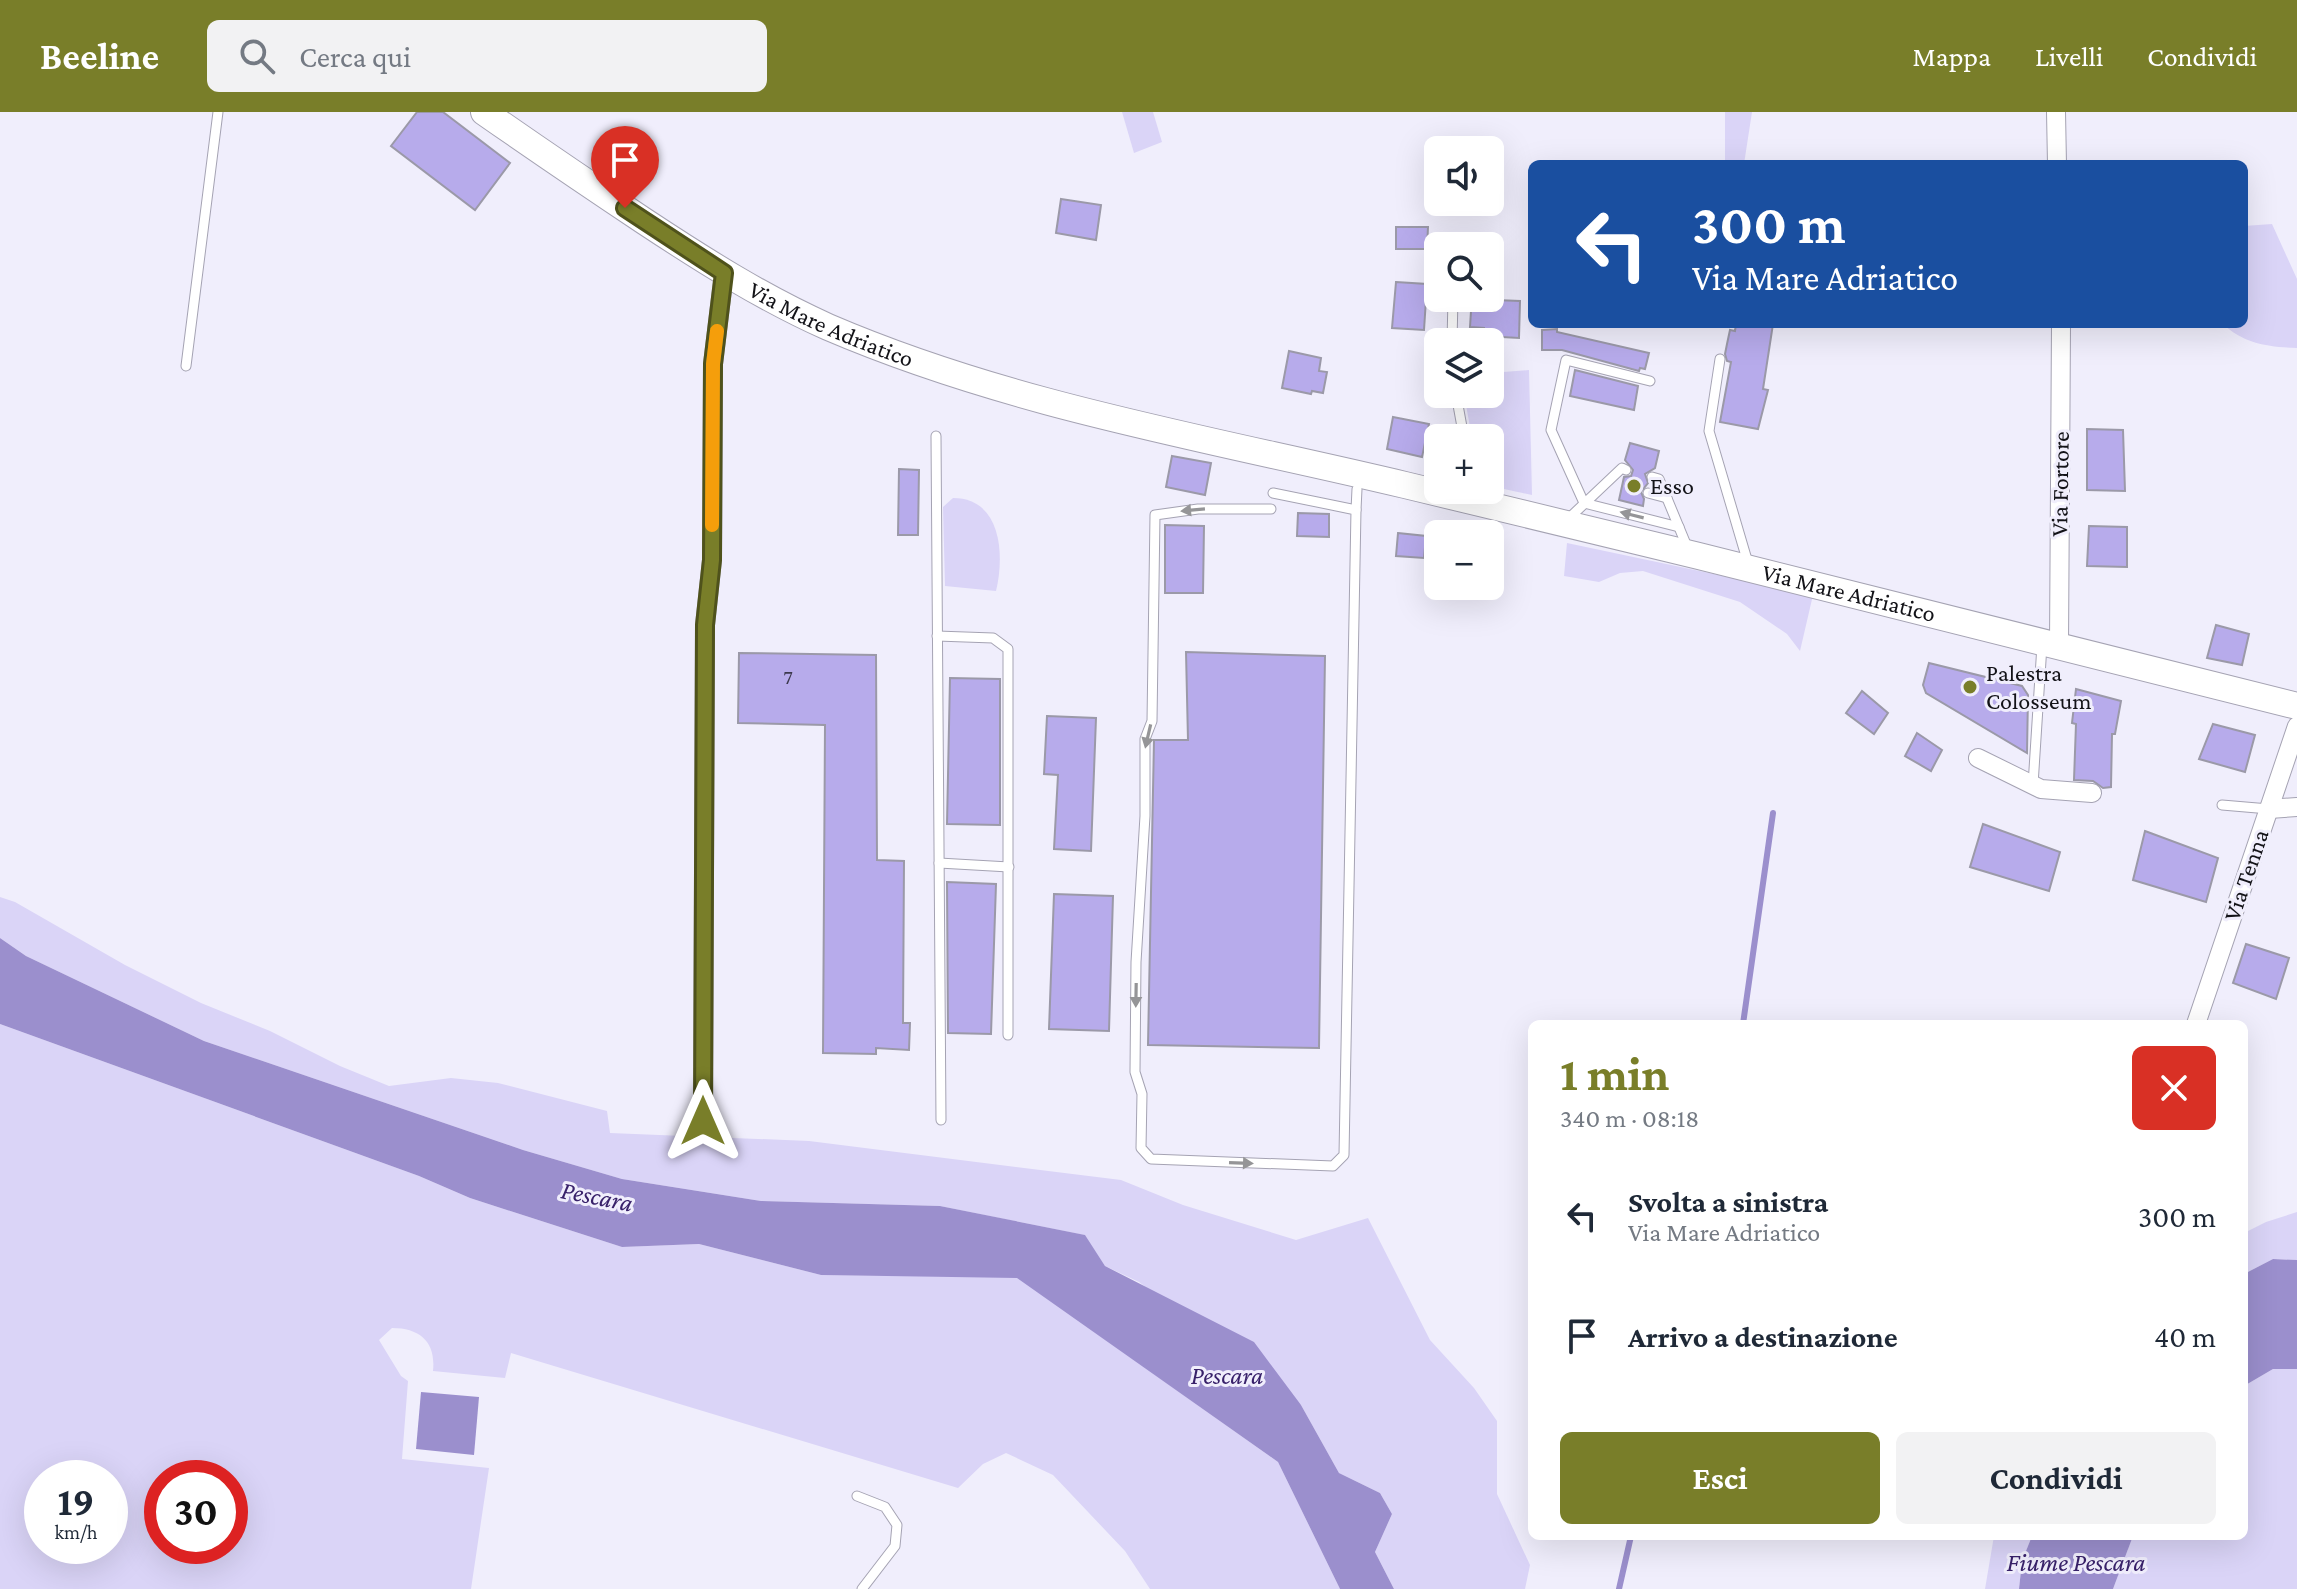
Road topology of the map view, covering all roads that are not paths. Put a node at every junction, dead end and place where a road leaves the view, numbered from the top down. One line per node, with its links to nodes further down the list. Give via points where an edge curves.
1 (218, 112): 8 (lane)
2 (484, 112): 5 (main road, Via Mare Adriatico)
3 (2056, 112): 4 (street)
4 (2057, 160)
5 (724, 273): 16 (main road, Via Mare Adriatico, via 827,326 992,387 1219,442 1240,463); 41 (street, via 713,364 712,560 705,625)
6 (2061, 328): 27 (street, Via Fortore)
7 (1720, 359): 25 (lane, via 1709,431)
8 (186, 366)
9 (1650, 381): 19 (lane, via 1566,360 1551,430)
10 (936, 436): 26 (lane)
11 (1626, 470): 13 (lane)
12 (1652, 477): 18 (lane, via 1659,479)
13 (1606, 483): 14 (lane); 19 (lane)
14 (1619, 486)
15 (1424, 488): 16 (main road, Via Mare Adriatico, via 1400,484)
16 (1351, 490): 21 (lane, one-way to 16, via 1155,515 1152,721 1145,739 1135,1072 1142,1094 1141,1148 1151,1159 1333,1166 1344,1155)
17 (1648, 493): 18 (lane)
18 (1667, 498): 23 (lane)
19 (1584, 503): 22 (lane); 23 (lane, one-way to 19)
20 (1501, 504): 22 (main road, Via Mare Adriatico)
21 (1271, 509)
22 (1562, 524): 24 (main road, Via Mare Adriatico)
23 (1679, 527): 24 (lane)
24 (1691, 556): 25 (main road, Via Mare Adriatico)
25 (1750, 570): 27 (main road, Via Mare Adriatico)
26 (937, 636): 36 (lane); 37 (lane, via 993,638 1008,649)
27 (2050, 643): 28 (main road, Via Mare Adriatico); 31 (lane)
28 (2297, 706)
29 (2297, 726): 35 (street, Via Tenna)
30 (1978, 758): 31 (street)
31 (2033, 785): 32 (street)
32 (2092, 793)
33 (2222, 805): 35 (lane)
34 (2297, 807): 35 (street)
35 (2269, 809): 38 (street, Via Tenna)
36 (939, 863): 37 (lane); 40 (lane)
37 (1009, 867): 39 (lane)
38 (2197, 1020)
39 (1008, 1035)
40 (941, 1120)
41 (703, 1121)
42 (857, 1496): 43 (lane, via 885,1507 897,1525 895,1546)
43 (862, 1589)

